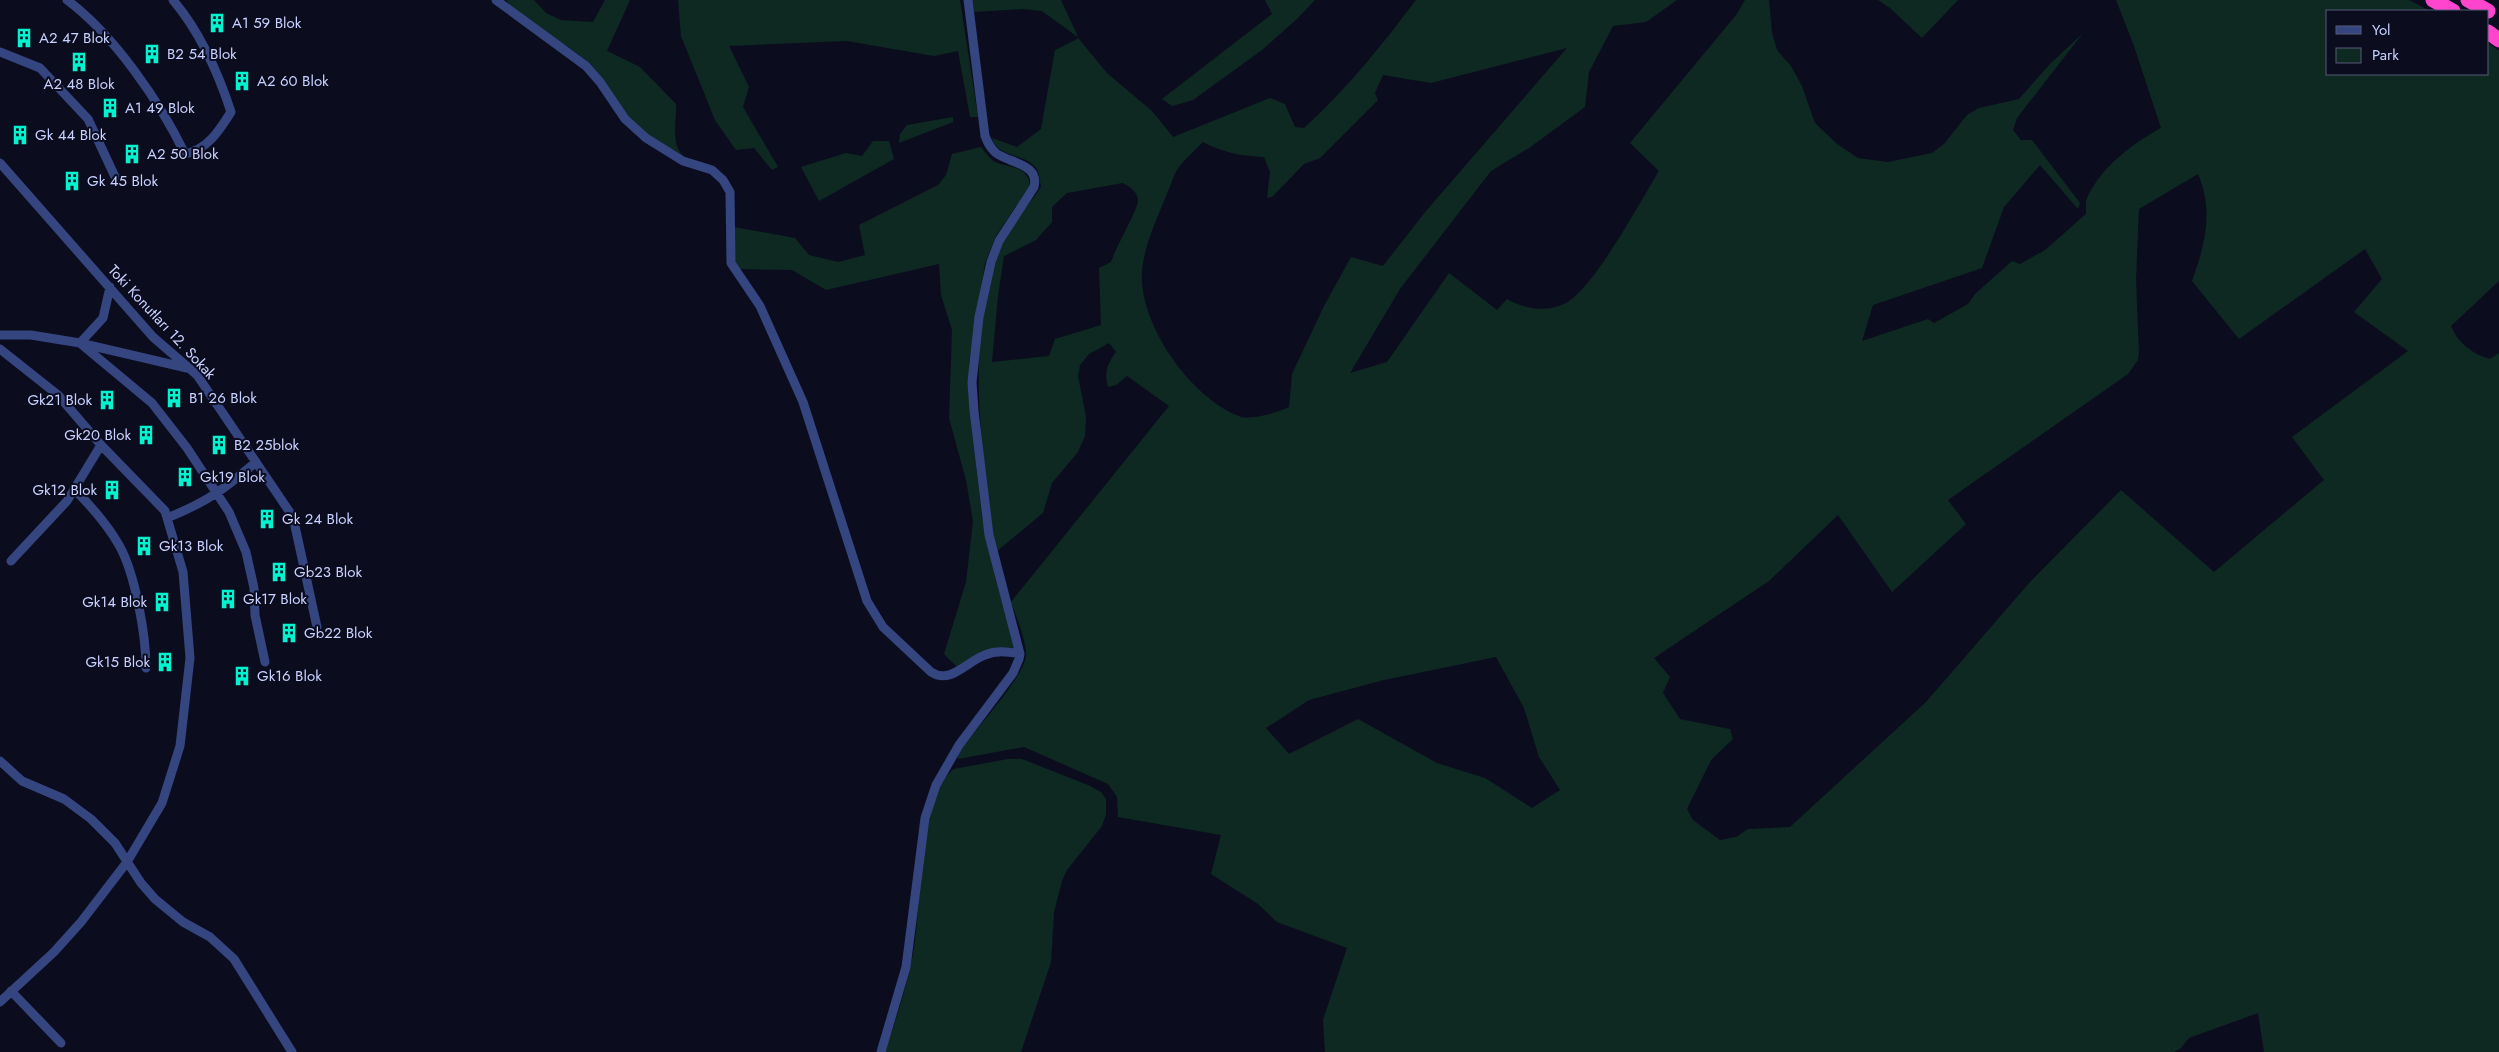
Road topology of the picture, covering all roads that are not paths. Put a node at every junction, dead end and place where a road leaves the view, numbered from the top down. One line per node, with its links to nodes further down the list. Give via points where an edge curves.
1 (67, 0): 2 (street, via 82,11 135,71 185,154 198,151 231,112 220,80 186,15)
2 (173, 0)
3 (496, 0): 24 (street, via 582,62 625,119 646,138 683,161 712,170 727,186 730,192 731,263 760,306 803,402 861,585 878,621 940,676 950,675 991,652)
4 (968, 0): 24 (street, via 985,136 997,154 1025,166 1035,182 999,241 991,262 979,318 972,382 989,535)
5 (2433, 0): 7 (highway)
6 (2468, 0): 8 (highway)
7 (2451, 10)
8 (2486, 10)
9 (0, 52): 11 (street, via 40,68 88,119)
10 (0, 163): 12 (street, Toki Konutları 12. Sokak)
11 (117, 181)
12 (110, 288): 14 (street, via 103,318); 16 (street, Toki Konutları 12. Sokak, via 153,337)
13 (0, 336): 14 (street, via 31,335)
14 (80, 343): 16 (street); 20 (street, via 152,403)
15 (0, 349): 17 (street, via 58,395)
16 (189, 368): 18 (street, Toki Konutları 12. Sokak, via 198,375)
17 (101, 445): 19 (street); 21 (street, via 165,511)
18 (256, 462): 20 (street); 23 (street, Toki Konutları 12. Sokak, via 292,517)
19 (74, 489): 22 (street, via 52,519); 26 (street, via 96,512 120,547 135,591)
20 (218, 494): 21 (street); 25 (street, via 246,552)
21 (167, 518): 28 (street, via 182,572 190,658 180,746 162,803)
22 (11, 561)
23 (317, 627)
24 (1020, 654): 33 (street, via 1013,673 959,744 931,797 906,967)
25 (265, 662)
26 (146, 668)
27 (0, 761): 28 (street, via 22,781 64,800 91,819 116,843)
28 (127, 862): 29 (street, via 81,922); 32 (street, via 155,899 183,922 210,937 234,959)
29 (11, 991): 30 (street); 31 (street)
30 (0, 1002)
31 (61, 1043)
32 (292, 1052)
33 (881, 1052)

